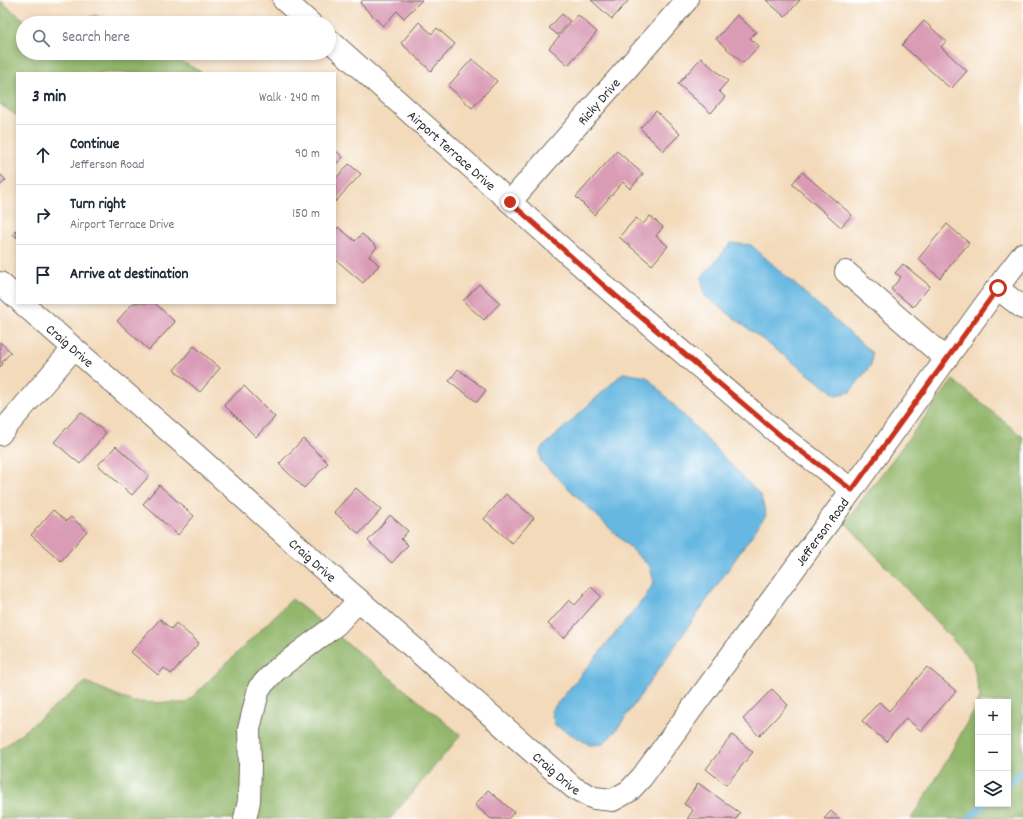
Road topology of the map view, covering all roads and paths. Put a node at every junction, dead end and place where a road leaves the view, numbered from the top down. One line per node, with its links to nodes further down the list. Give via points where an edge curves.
1 (688, 0): 3 (street, Ricky Drive)
2 (336, 46): 3 (street, Airport Terrace Drive)
3 (510, 202): 14 (street, Airport Terrace Drive, via 781,436)
4 (1023, 254): 7 (street, Jefferson Road)
5 (846, 272): 12 (street)
6 (0, 283): 8 (street)
7 (998, 288): 10 (street); 12 (street, Jefferson Road)
8 (16, 297)
9 (23, 304): 11 (street, Craig Drive)
10 (1023, 308)
11 (74, 349): 13 (street); 15 (street, Craig Drive)
12 (946, 359): 14 (street, Jefferson Road)
13 (0, 434)
14 (852, 490): 16 (street, Jefferson Road, via 642,777 629,791)
15 (358, 600): 16 (street, Craig Drive, via 574,788 594,798); 17 (street, via 336,625 276,670 260,688 249,729 249,801)
16 (613, 800)
17 (245, 819)

